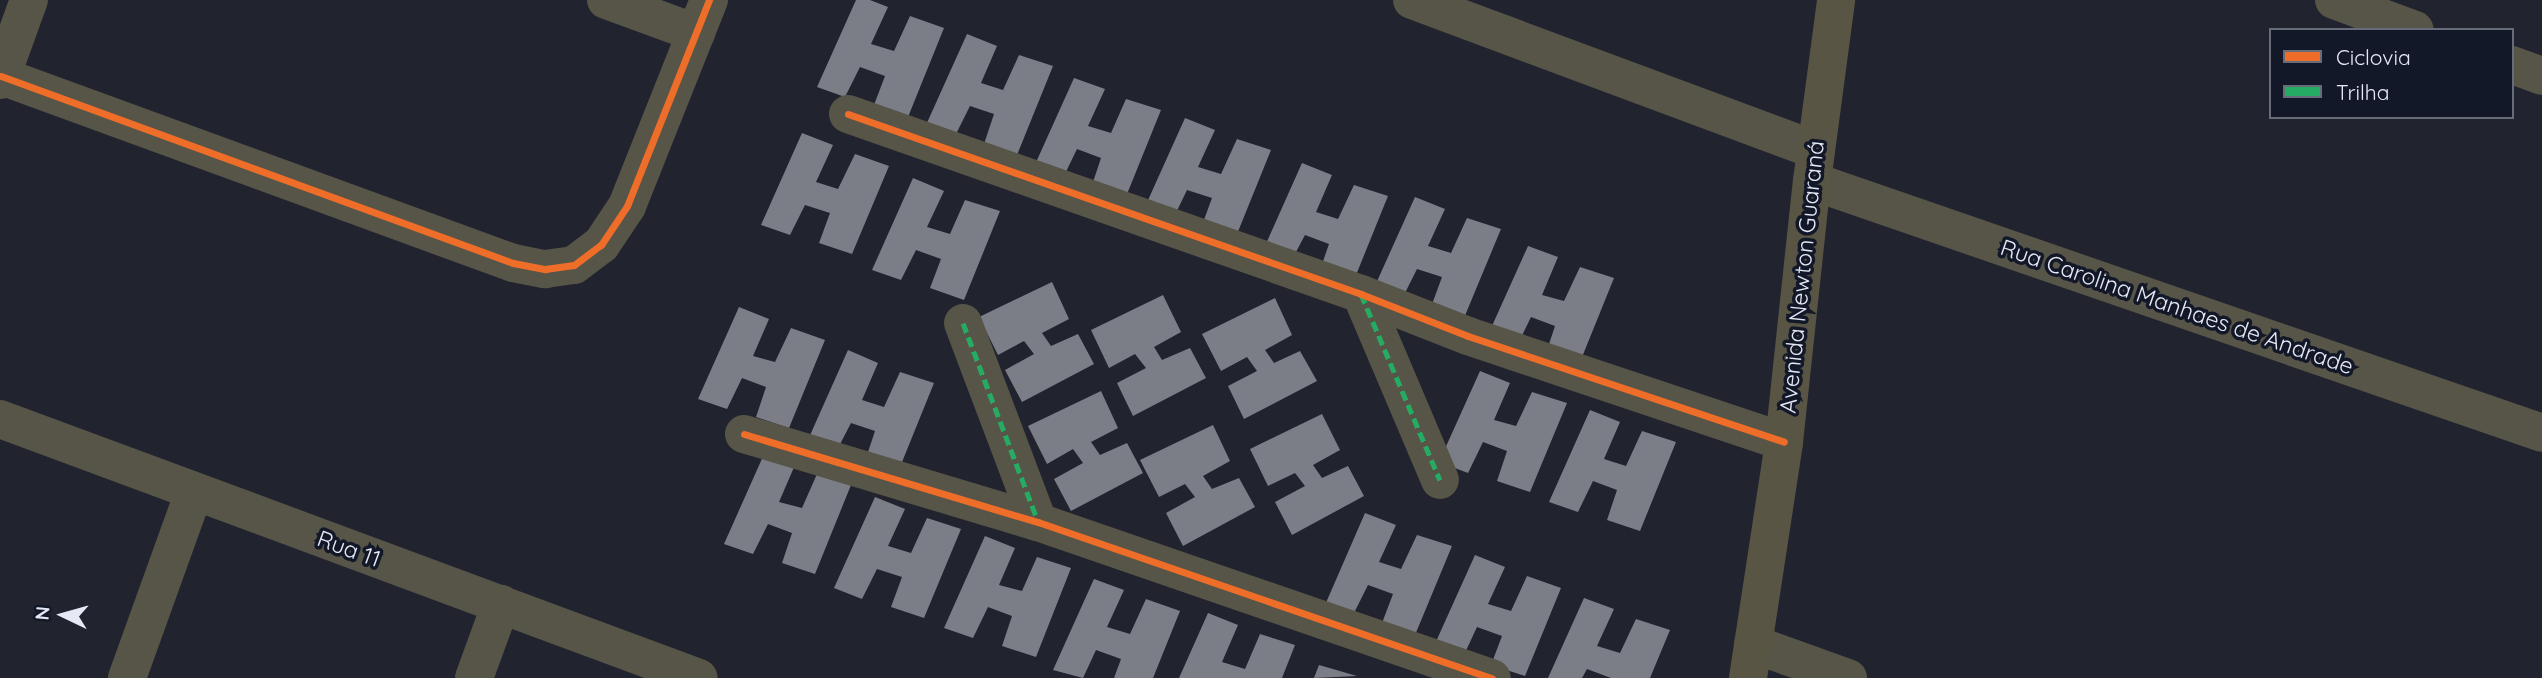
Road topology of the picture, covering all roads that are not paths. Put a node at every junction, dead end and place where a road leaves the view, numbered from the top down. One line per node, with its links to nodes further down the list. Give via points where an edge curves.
1 (29, 0): 10 (street)
2 (606, 0): 6 (street)
3 (1412, 0): 12 (street, Rua Carolina Manhaes de Andrade)
4 (1836, 0): 12 (main road, Avenida Newton Guaraná)
5 (2334, 0): 7 (street)
6 (702, 17): 10 (street, via 627,206 601,245 574,265 545,269 513,263)
7 (2410, 28)
8 (2514, 66): 9 (street)
9 (2542, 76)
10 (1, 78)
11 (848, 114): 13 (street)
12 (1814, 165): 16 (street, Rua Carolina Manhaes de Andrade); 18 (main road, Avenida Newton Guaraná)
13 (1361, 294): 18 (street, via 1468,336); 19 (street)
14 (963, 323): 21 (street)
15 (0, 419): 20 (street, Rua 11)
16 (2542, 433)
17 (744, 434): 21 (street)
18 (1784, 442): 23 (main road, Avenida Newton Guaraná)
19 (1440, 480)
20 (194, 492): 22 (street, Rua 11); 24 (street)
21 (1038, 522): 27 (street)
22 (501, 604): 25 (street); 26 (street, Rua 11)
23 (1751, 661): 28 (street)
24 (127, 678)
25 (474, 678)
26 (699, 678)
27 (1492, 678)
28 (1848, 678)

